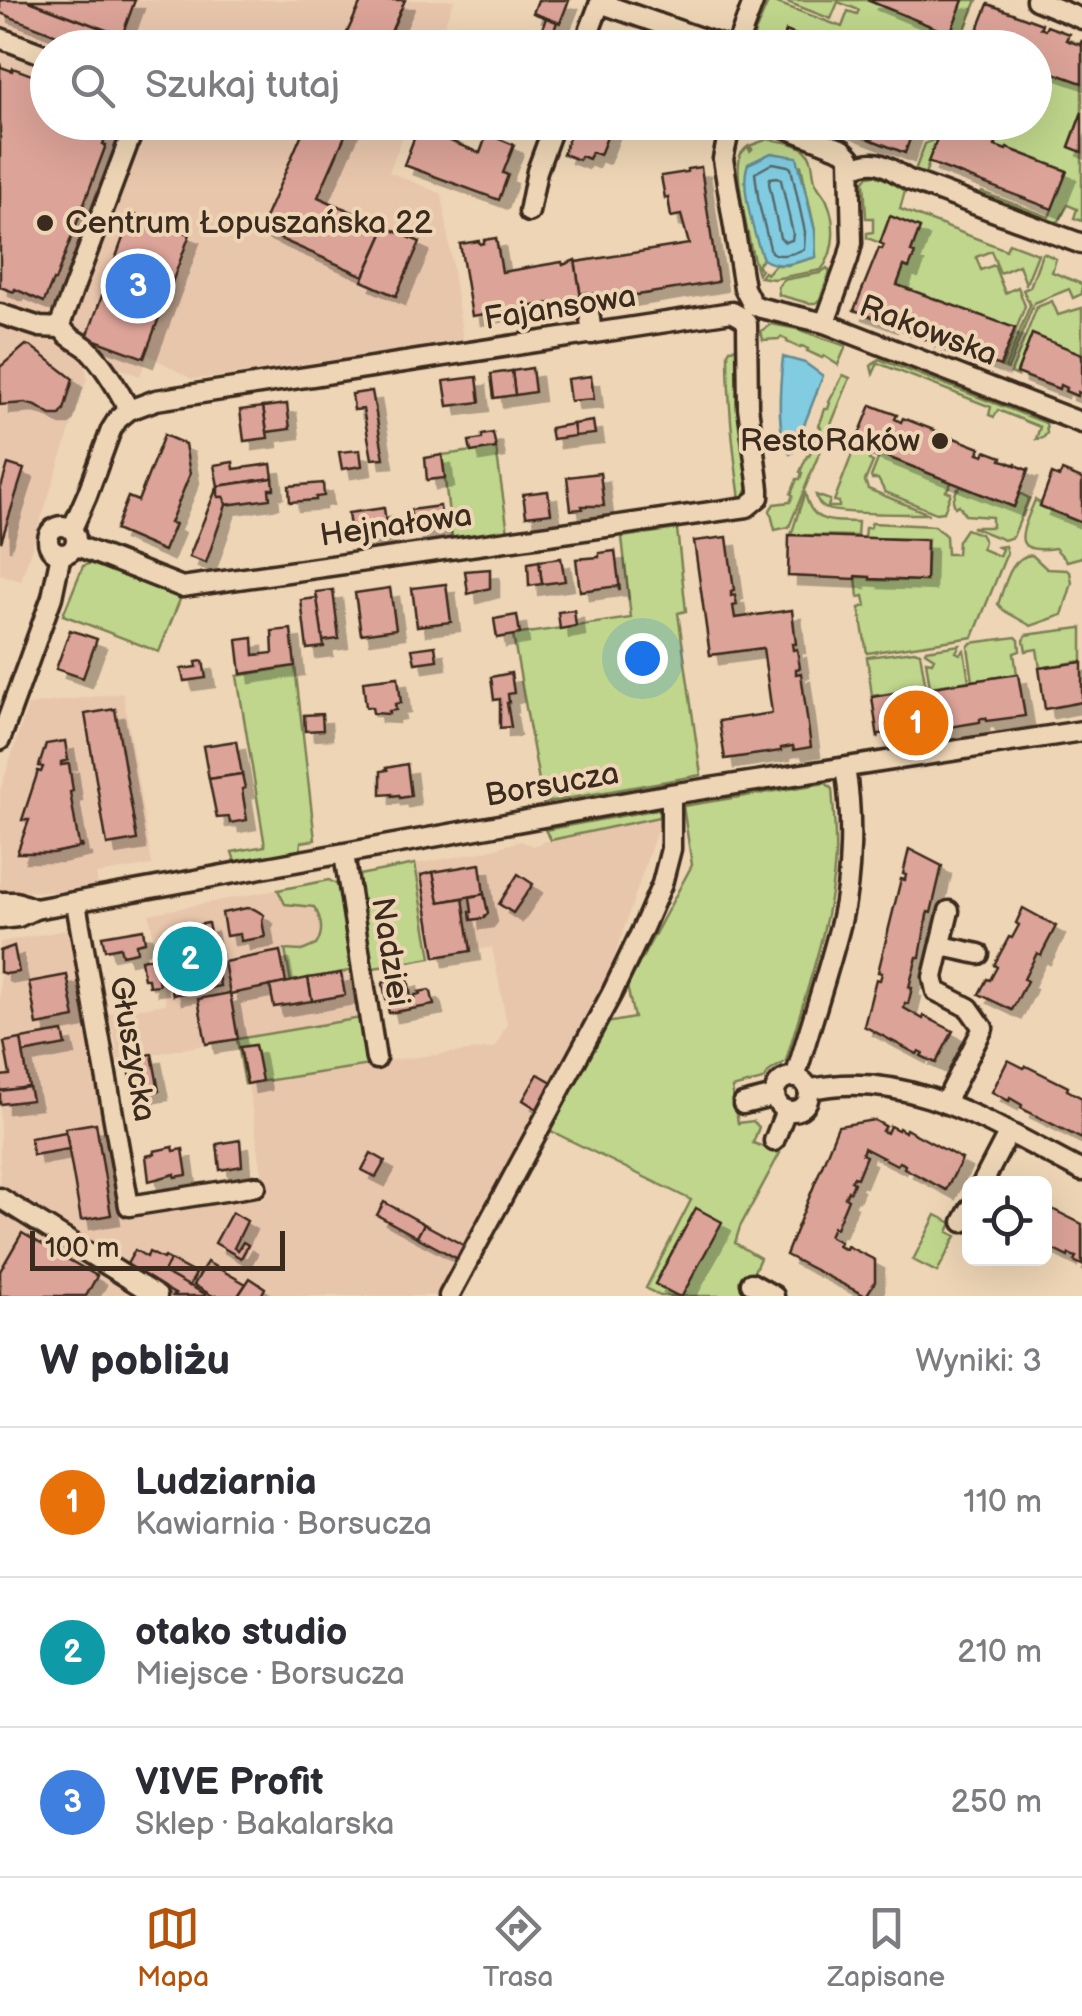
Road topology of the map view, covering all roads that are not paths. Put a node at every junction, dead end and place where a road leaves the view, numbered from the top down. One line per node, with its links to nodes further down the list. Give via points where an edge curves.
1 (754, 0): 7 (street)
2 (1036, 0): 4 (street)
3 (600, 1): 5 (street); 6 (street)
4 (1082, 19)
5 (590, 30)
6 (681, 30)
7 (740, 30)
8 (0, 38): 9 (street)
9 (30, 49)
10 (129, 140): 21 (street)
11 (548, 140): 15 (street)
12 (728, 140): 18 (street, via 724,158)
13 (817, 140): 14 (street, via 843,150)
14 (852, 168): 16 (street, via 884,164 909,180); 20 (street, Rakowska, via 852,243)
15 (529, 212)
16 (1082, 244)
17 (588, 304): 22 (street)
18 (747, 311): 20 (street, Fajansowa, via 762,308); 22 (street, Fajansowa); 25 (street, Hejnałowa, via 748,407 759,498 747,507 182,587)
19 (0, 314): 21 (street)
20 (825, 322): 24 (street, Rakowska)
21 (61, 328): 23 (street, via 96,358)
22 (592, 334): 23 (street, Fajansowa, via 173,397)
23 (129, 410): 25 (street, via 111,430)
24 (1082, 423)
25 (69, 543): 27 (street)
26 (1082, 731): 28 (street, Borsucza)
27 (0, 740)
28 (845, 768): 29 (street, Borsucza); 39 (street, via 849,865 842,918)
29 (671, 794): 30 (street, Borsucza); 51 (street, via 671,849 643,928)
30 (344, 854): 32 (street, Borsucza); 38 (street, Nadziei)
31 (0, 902): 33 (street, Borsucza)
32 (76, 903): 33 (street, Borsucza); 47 (street, Głuszycka, via 129,1206)
33 (35, 909): 35 (street, Borsucza)
34 (949, 911): 36 (street)
35 (0, 919)
36 (942, 946): 37 (street); 40 (street, via 936,991 969,1008 984,1028)
37 (980, 954)
38 (376, 1059)
39 (802, 1084): 40 (street, via 886,1086); 41 (street, via 780,1082); 41 (street, via 808,1100 801,1108 791,1111)
40 (945, 1102): 43 (street)
41 (781, 1103): 42 (street); 44 (street)
42 (743, 1104)
43 (1008, 1134): 45 (street); 46 (street)
44 (774, 1141)
45 (1082, 1172)
46 (986, 1176)
47 (256, 1186)
48 (0, 1198): 50 (street)
49 (751, 1284): 52 (street)
50 (157, 1296)
51 (449, 1296)
52 (774, 1296)

